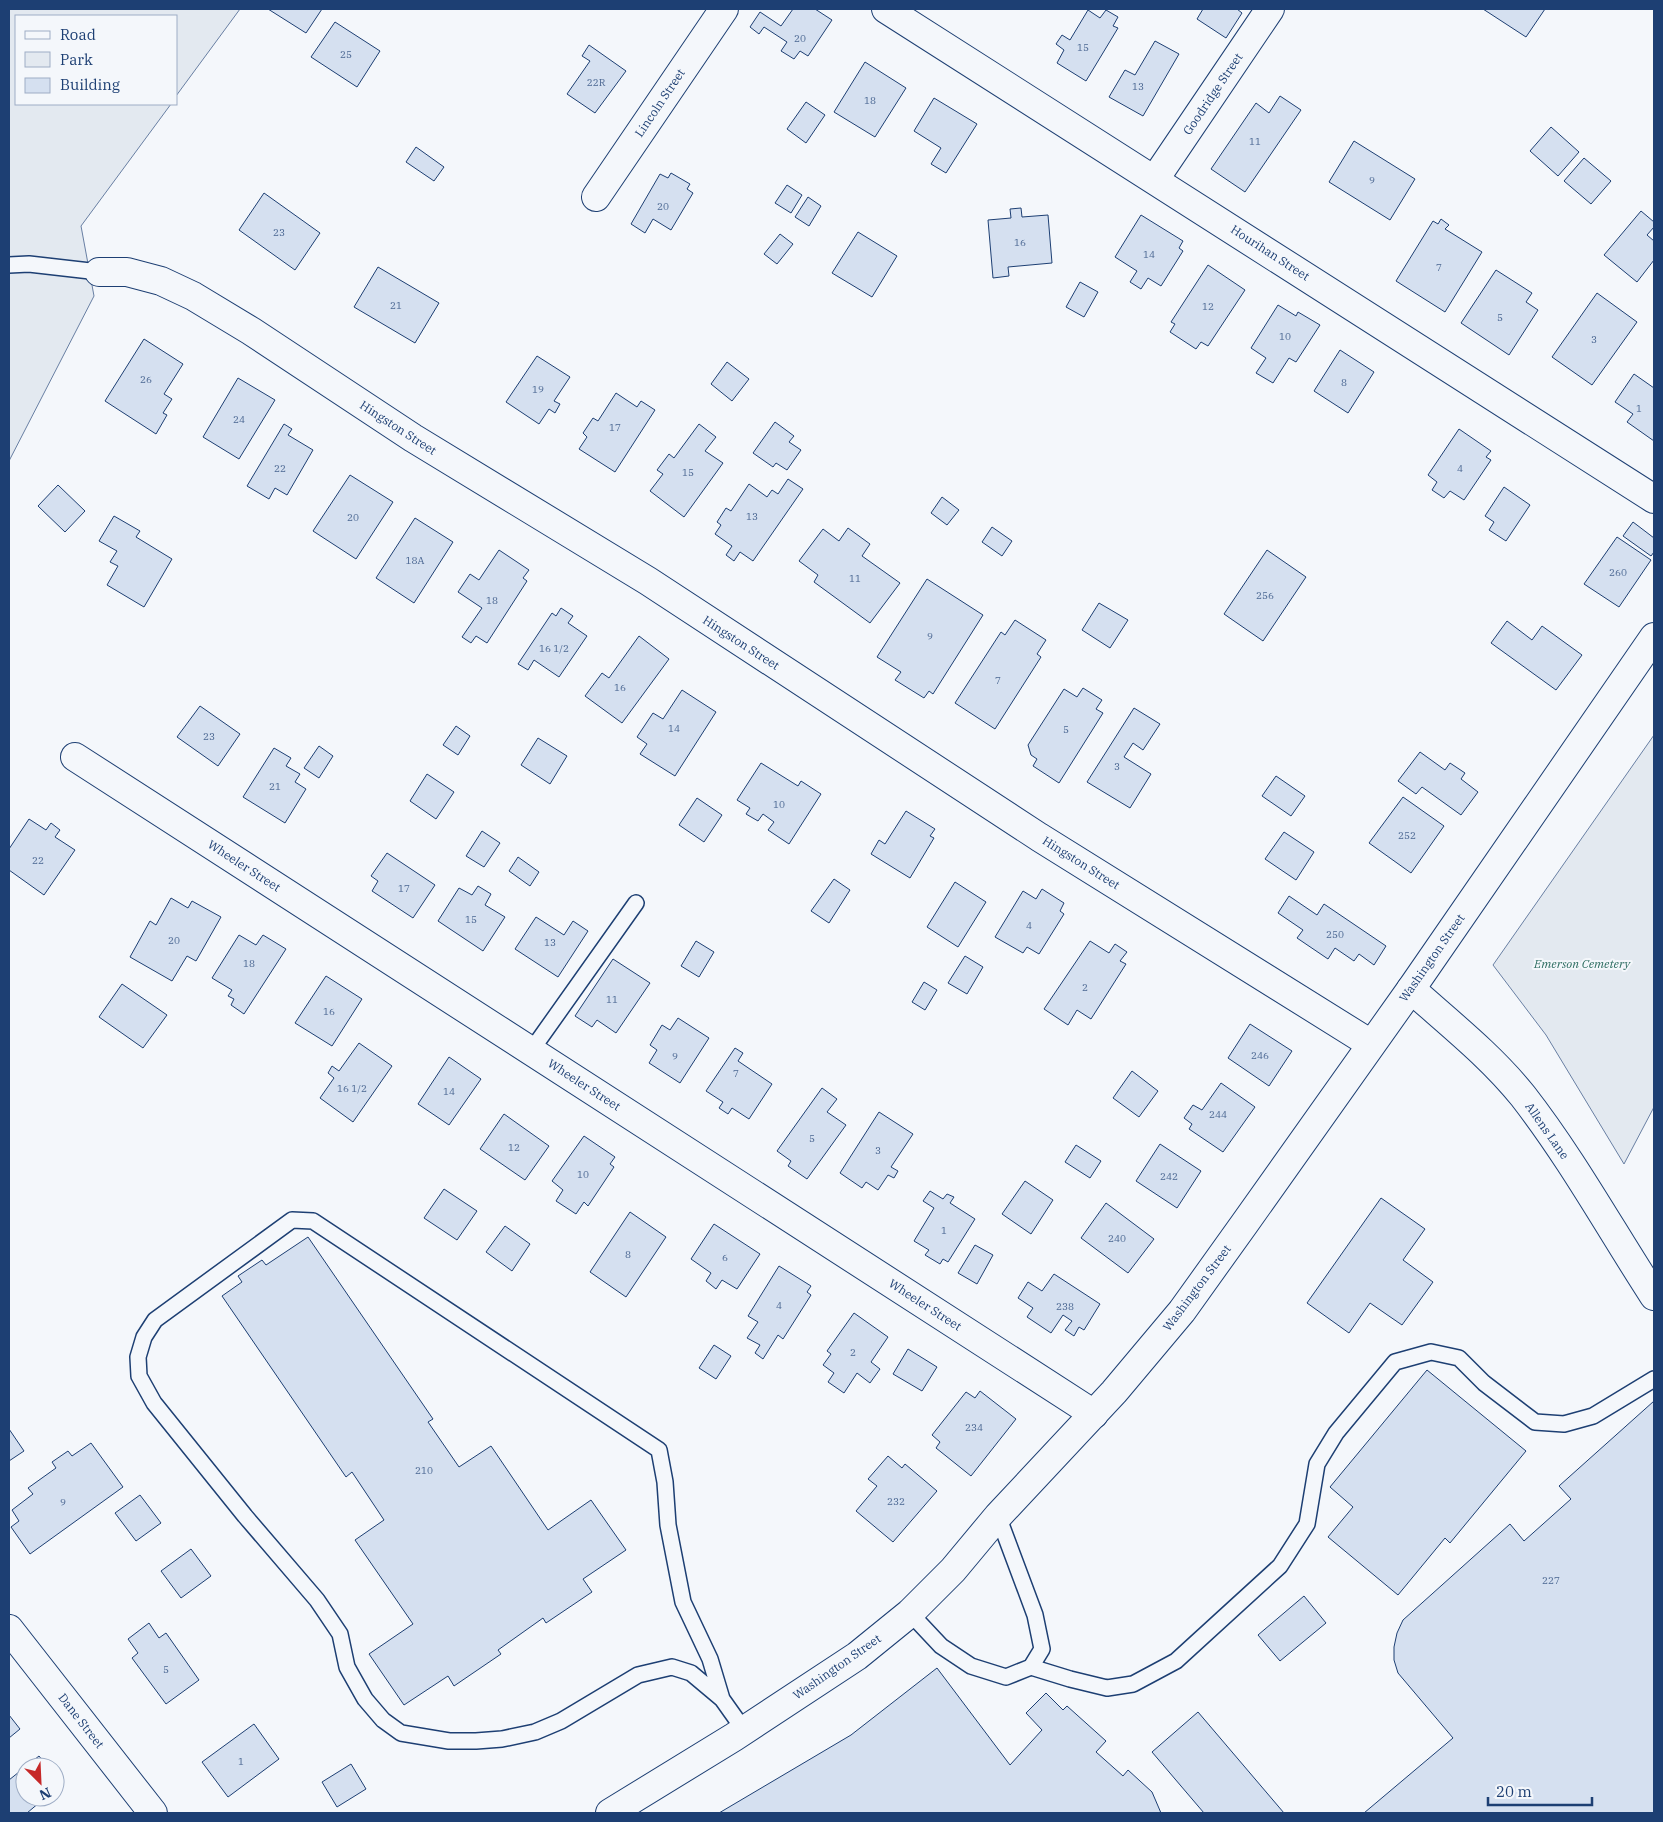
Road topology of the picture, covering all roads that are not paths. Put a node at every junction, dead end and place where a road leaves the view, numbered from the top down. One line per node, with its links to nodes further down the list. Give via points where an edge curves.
1 (724, 9): 5 (street, Lincoln Street)
2 (886, 9): 4 (street, Hourihan Street)
3 (1270, 9): 4 (street, Goodridge Street)
4 (1155, 179): 8 (street, Hourihan Street)
5 (596, 197)
6 (9, 265): 7 (lane, via 29,264)
7 (99, 272): 13 (street, Hingston Street, via 127,272 161,281 194,296 413,438 648,581 1039,837)
8 (1654, 499)
9 (1654, 637): 12 (street, Washington Street)
10 (74, 757): 14 (street, Wheeler Street)
11 (636, 903): 14 (lane)
12 (1411, 989): 13 (street, Washington Street); 15 (street, Allens Lane, via 1477,1046 1522,1096)
13 (1371, 1044): 17 (street, Washington Street, via 1182,1311)
14 (531, 1051): 17 (street, Wheeler Street)
15 (1654, 1296)
16 (1654, 1379): 21 (lane, via 1592,1416 1564,1424 1535,1422 1484,1383 1459,1358 1430,1352 1395,1362 1336,1432 1318,1464 1307,1524 1280,1566 1176,1661 1133,1684 1107,1688)
17 (1094, 1414): 18 (street, Washington Street)
18 (998, 1516): 19 (street, Washington Street); 21 (lane, via 1035,1615 1042,1649)
19 (910, 1613): 21 (lane, via 941,1646 971,1666 1006,1677); 23 (street, Washington Street, via 857,1656)
20 (9, 1629): 24 (street, Dane Street)
21 (1031, 1667)
22 (722, 1699): 22 (lane, via 710,1659 683,1602 668,1525 659,1450 313,1221 292,1220 155,1320 144,1337 138,1358 139,1376 154,1403 317,1600 340,1634 347,1667 365,1699 383,1720 401,1733 449,1741 476,1741 535,1732 562,1721 638,1675 672,1667 691,1672); 23 (lane)
23 (744, 1730): 25 (street, Washington Street)
24 (153, 1813)
25 (610, 1813)

